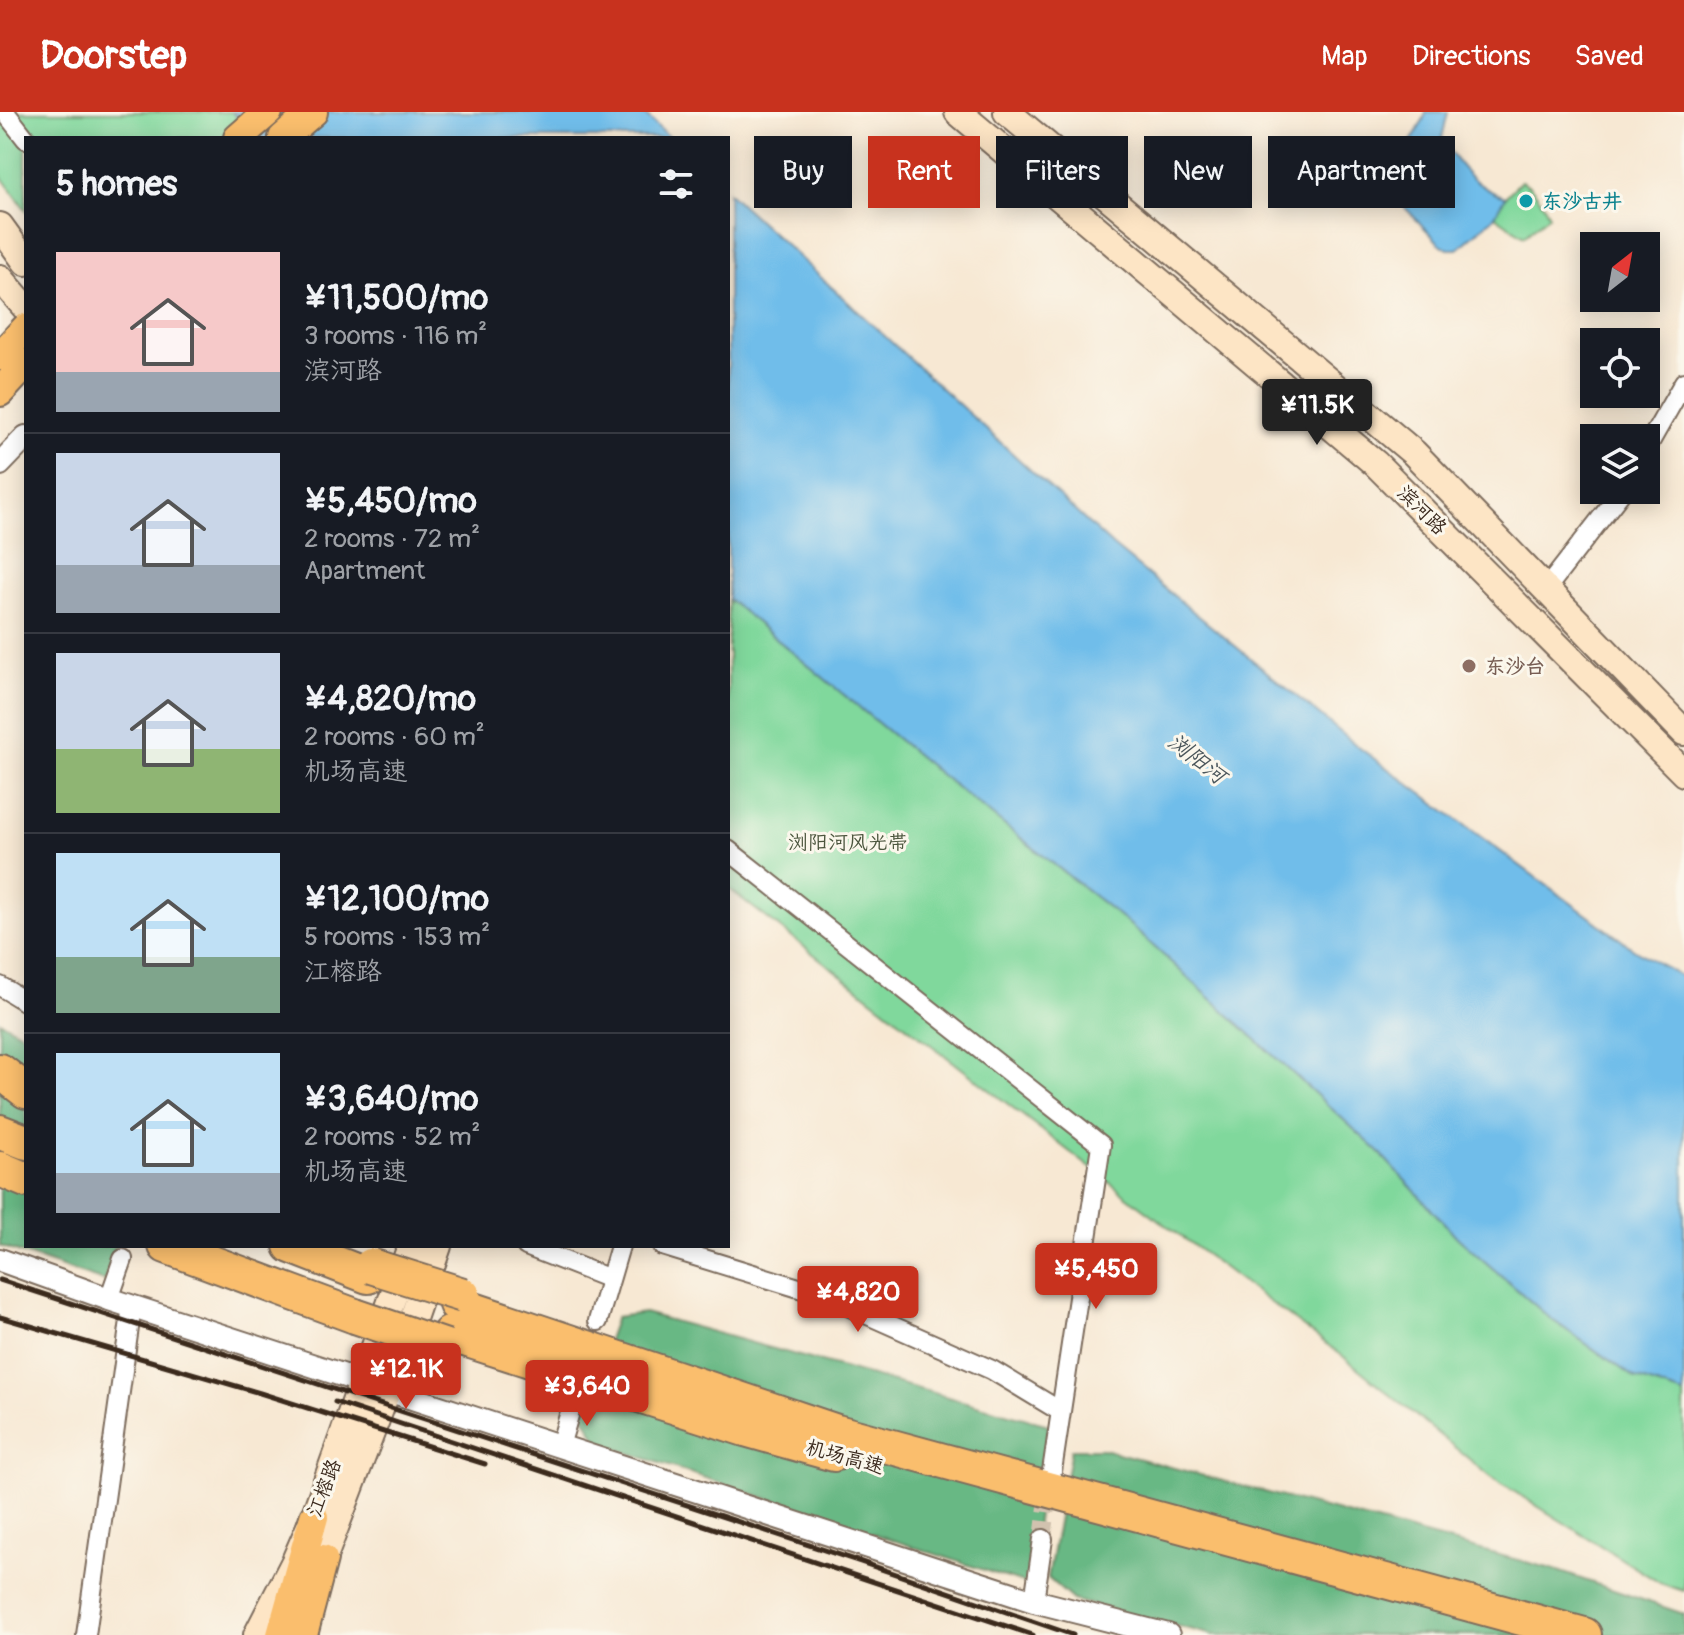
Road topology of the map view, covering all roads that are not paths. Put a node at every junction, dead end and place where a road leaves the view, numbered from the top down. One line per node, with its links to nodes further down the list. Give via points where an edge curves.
1 (5, 112): 6 (street)
2 (268, 112): 7 (main road)
3 (313, 112): 8 (main road)
4 (958, 112): 22 (main road, 滨河路, via 1376,464)
5 (1007, 112): 20 (main road, 滨河路, via 1414,453)
6 (24, 136)
7 (240, 136)
8 (285, 136)
9 (0, 226): 10 (main road)
10 (24, 259)
11 (24, 330): 12 (main road)
12 (0, 356)
13 (24, 366): 15 (main road)
14 (1684, 382): 16 (street)
15 (0, 392)
16 (1660, 424)
17 (24, 439): 18 (street)
18 (0, 464)
19 (1612, 504): 20 (street)
20 (1546, 589): 21 (main road, 滨河路)
21 (1684, 732)
22 (1684, 773)
23 (730, 852): 53 (street, via 1101,1145)
24 (0, 986): 25 (street)
25 (24, 1001)
26 (0, 1071): 27 (highway)
27 (24, 1089)
28 (0, 1132): 29 (highway)
29 (24, 1141)
30 (0, 1169): 31 (highway)
31 (24, 1179)
32 (0, 1191): 33 (highway)
33 (24, 1198)
34 (175, 1248): 46 (highway)
35 (210, 1248): 46 (highway, 机场高速)
36 (294, 1248): 46 (highway, 机场高速)
37 (321, 1248): 46 (highway)
38 (410, 1248): 51 (main road, 江榕路)
39 (437, 1248): 51 (main road, 江榕路)
40 (531, 1248): 45 (street)
41 (619, 1248): 45 (street)
42 (669, 1248): 53 (street, via 825,1296 992,1370)
43 (123, 1259): 47 (street)
44 (0, 1260): 47 (street)
45 (610, 1279): 50 (street)
46 (364, 1290): 49 (highway, 机场高速)
47 (109, 1299): 48 (street)
48 (132, 1306): 51 (street); 60 (street)
49 (453, 1320): 65 (highway, 机场高速, via 556,1369 745,1429); 66 (highway, 机场高速, via 837,1432)
50 (598, 1321)
51 (375, 1386): 54 (street); 56 (main road, 江榕路); 58 (main road, 江榕路)
52 (574, 1398): 54 (street)
53 (1060, 1411): 55 (street)
54 (560, 1446): 59 (street)
55 (1052, 1471)
56 (314, 1517): 61 (main road, 江榕路); 62 (main road)
57 (1043, 1539): 59 (street)
58 (323, 1559): 63 (main road)
59 (1034, 1601): 64 (street)
60 (86, 1635)
61 (257, 1635)
62 (281, 1635)
63 (303, 1635)
64 (1168, 1635)
65 (1496, 1635)
66 (1584, 1635)

